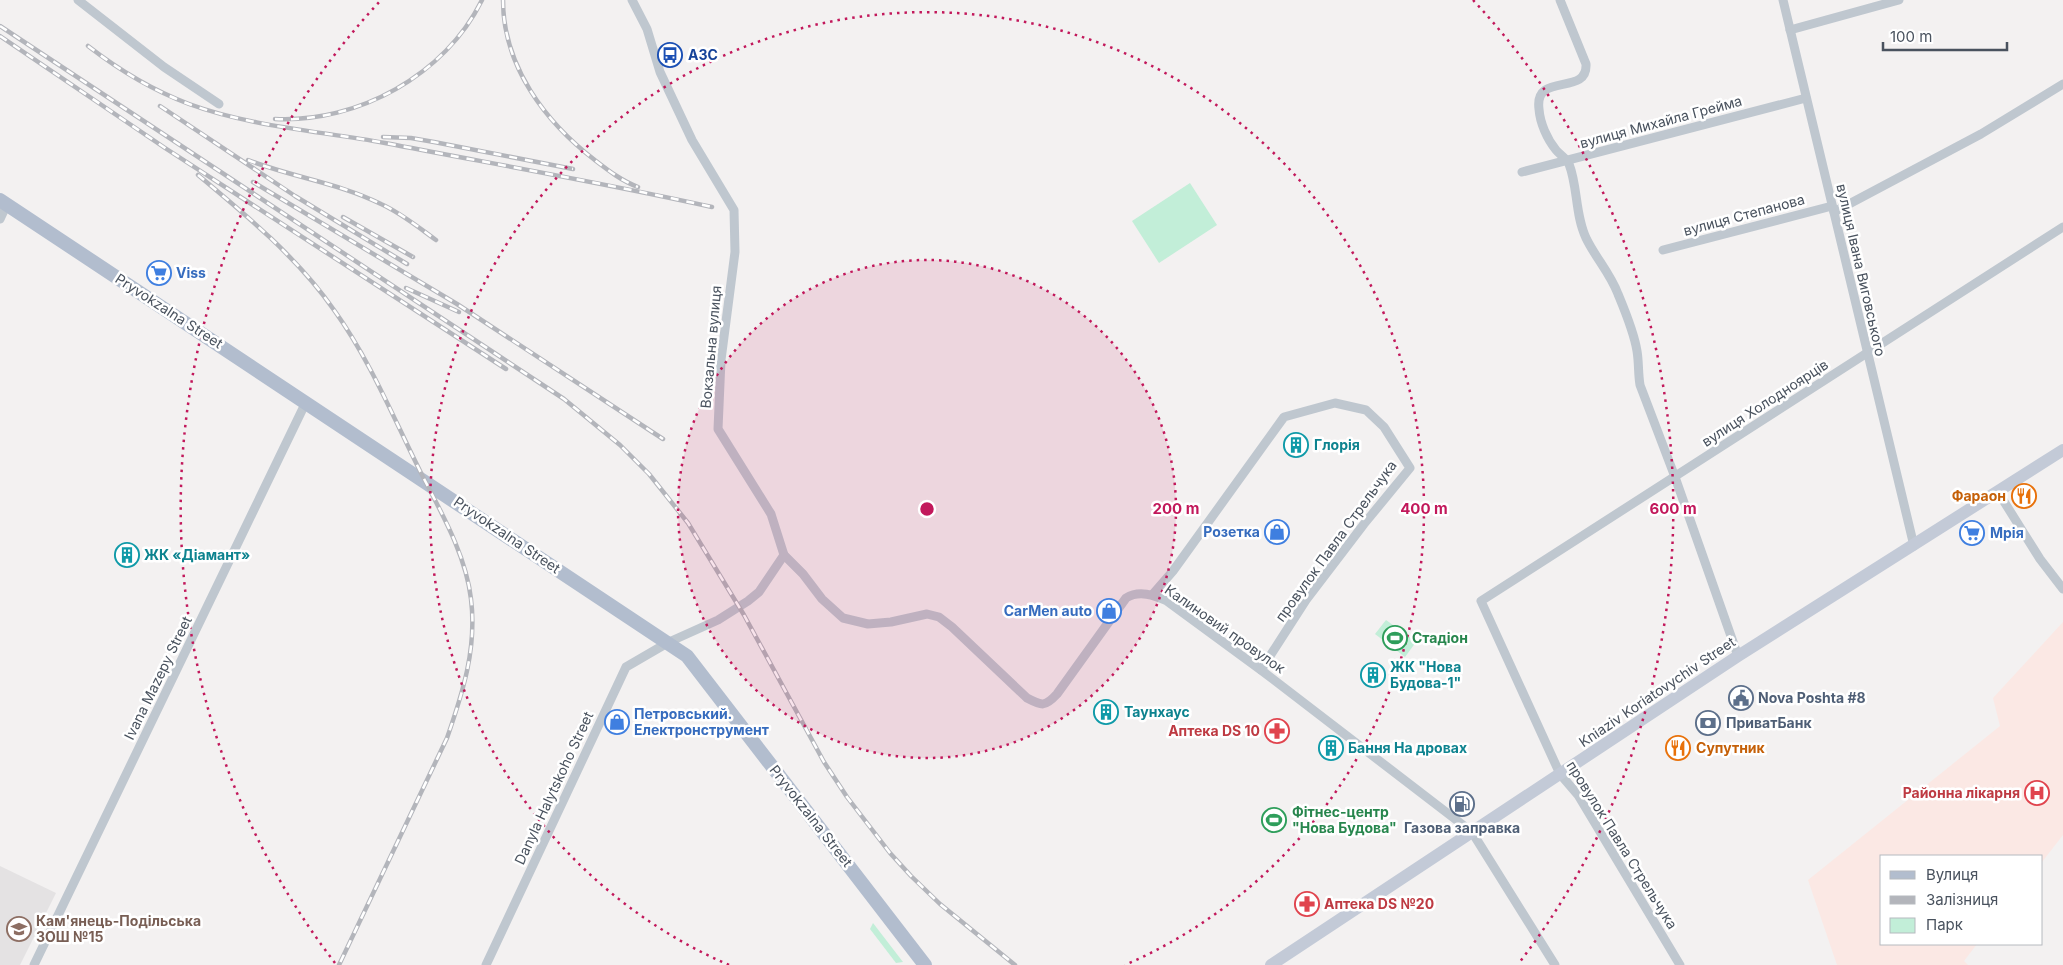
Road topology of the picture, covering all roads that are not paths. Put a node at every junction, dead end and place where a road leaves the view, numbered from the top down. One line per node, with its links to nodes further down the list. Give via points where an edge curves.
1 (78, 0): 9 (street, via 164,67)
2 (632, 0): 23 (street, Вокзальна вулиця, via 647,29 660,72 692,140 734,210 735,252 721,360 718,429 771,514)
3 (1560, 0): 10 (street, via 1586,64 1586,73 1577,81 1545,90 1538,102 1549,139)
4 (1783, 0): 6 (street, вулиця Івана Виговського)
5 (1899, 0): 6 (street)
6 (1790, 30): 8 (street, вулиця Івана Виговського)
7 (2063, 84): 13 (street, вулиця Степанова, via 1981,134)
8 (1806, 98): 10 (street, вулиця Михайла Грейма); 13 (street, вулиця Івана Виговського)
9 (219, 104)
10 (1567, 161): 11 (street, вулиця Михайла Грейма); 20 (street, via 1586,238 1609,274 1621,302 1637,349 1640,385)
11 (1522, 172)
12 (4, 202): 14 (street); 18 (main road, Pryvokzalna Street)
13 (1833, 209): 16 (street, вулиця Степанова); 17 (street, вулиця Івана Виговського)
14 (0, 219)
15 (2063, 227): 17 (street, вулиця Холодноярців)
16 (1663, 250)
17 (1867, 354): 20 (street, вулиця Холодноярців); 22 (street, вулиця Івана Виговського)
18 (306, 402): 27 (main road, Pryvokzalna Street); 32 (street, Ivana Mazepy Street)
19 (2063, 450): 21 (main road, Kniaziv Koriatovychiv Street)
20 (1675, 477): 26 (street, вулиця Холодноярців); 28 (street)
21 (1998, 492): 22 (main road, Kniaziv Koriatovychiv Street); 24 (street)
22 (1914, 546): 28 (main road, Kniaziv Koriatovychiv Street)
23 (784, 555): 25 (street, Калиновий провулок, via 843,618 868,624 927,614 939,617 1027,698 1039,705 1049,703 1057,694 1126,598 1132,594); 27 (street, via 759,592 748,601 718,620)
24 (2063, 589)
25 (1153, 594): 29 (street, Калиновий провулок, via 1168,601); 29 (street, провулок Павла Стрельчука, via 1284,418 1335,404 1366,410 1384,428 1410,468 1306,600)
26 (1481, 601): 30 (street, провулок Павла Стрельчука)
27 (668, 642): 33 (street, Danyla Halytskoho Street, via 626,667); 34 (main road, Pryvokzalna Street, via 687,656)
28 (1738, 656): 30 (main road, Kniaziv Koriatovychiv Street)
29 (1261, 670): 31 (street, Калиновий провулок)
30 (1560, 774): 31 (main road, Kniaziv Koriatovychiv Street); 37 (street, провулок Павла Стрельчука, via 1578,795)
31 (1472, 832): 35 (main road, Kniaziv Koriatovychiv Street); 36 (street, Калиновий провулок)
32 (34, 965)
33 (486, 965)
34 (925, 965)
35 (1271, 965)
36 (1555, 965)
37 (1680, 965)

